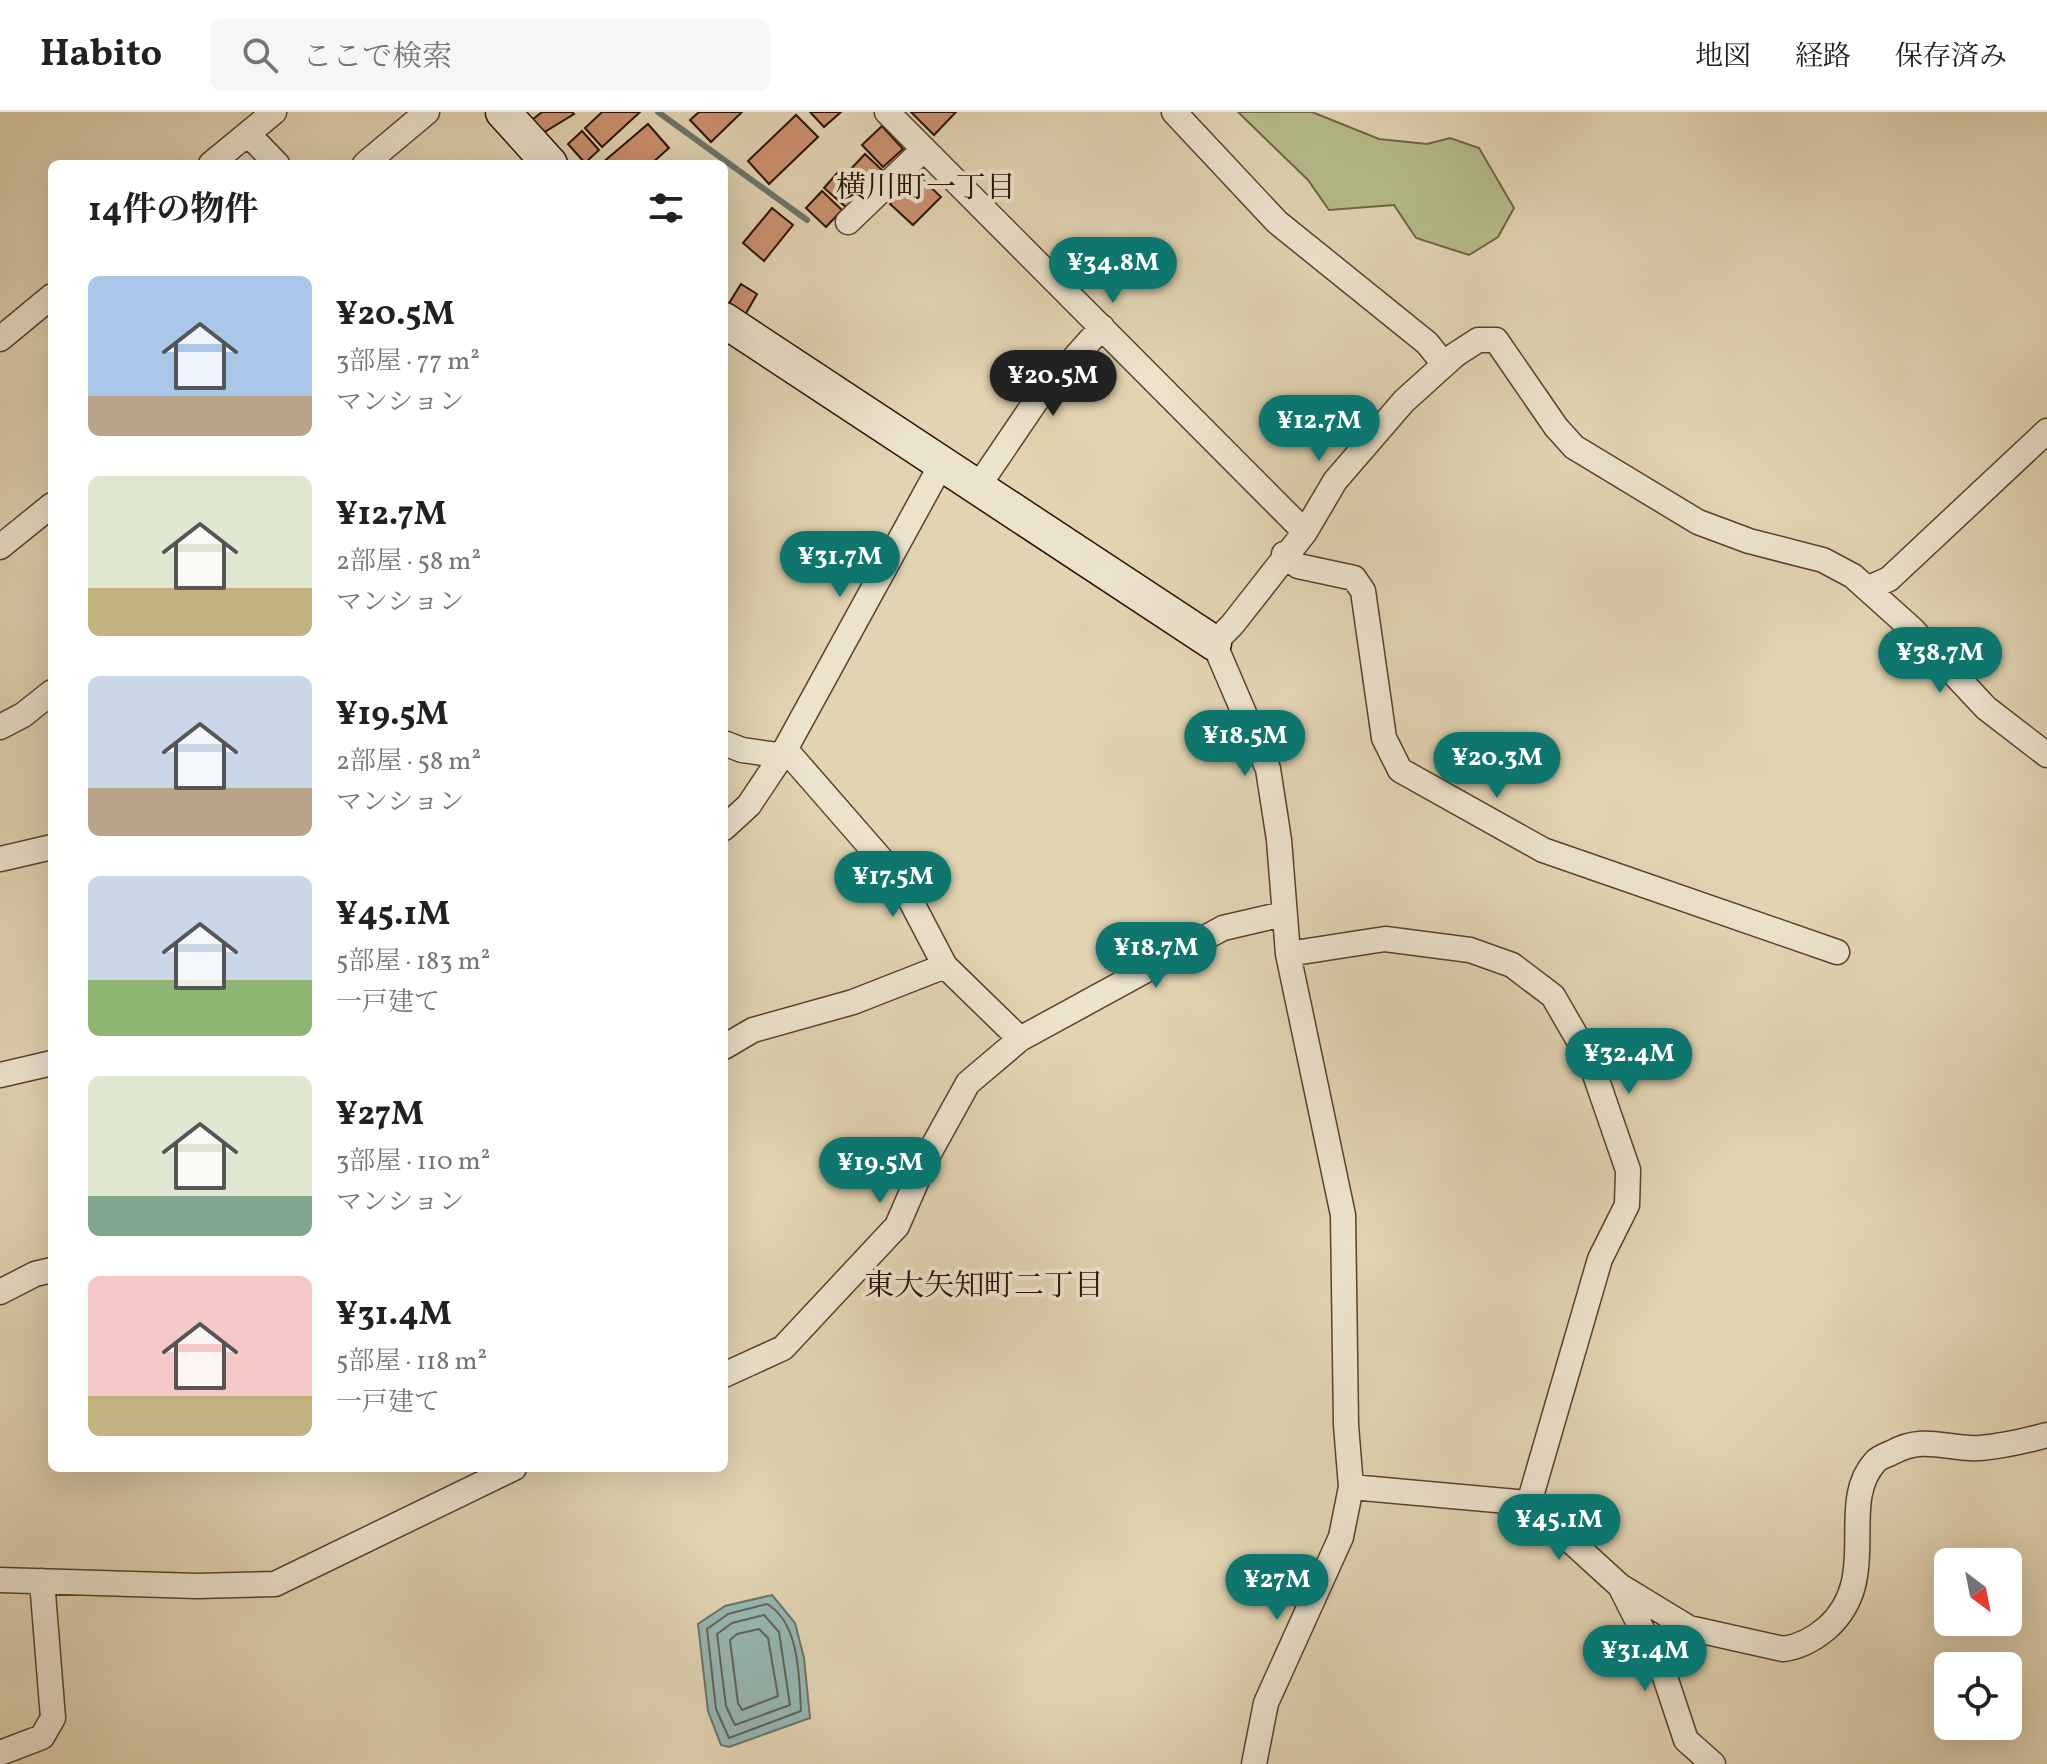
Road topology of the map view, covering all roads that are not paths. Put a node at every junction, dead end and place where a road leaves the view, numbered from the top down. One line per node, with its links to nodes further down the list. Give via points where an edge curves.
1 (274, 112): 6 (street)
2 (427, 112): 10 (street)
3 (887, 112): 7 (street)
4 (1174, 112): 17 (street, via 1277,222 1427,343)
5 (512, 115): 11 (street)
6 (248, 134): 8 (street); 9 (street)
7 (924, 149): 12 (street); 15 (street)
8 (216, 160)
9 (273, 160)
10 (370, 160)
11 (547, 160)
12 (848, 222)
13 (48, 299): 16 (street)
14 (728, 323): 19 (street)
15 (1102, 327): 20 (street, via 1036,401); 22 (street)
16 (0, 339)
17 (1444, 364): 22 (street, via 1384,422 1335,481); 25 (street, via 1478,340 1496,340 1556,427 1584,455 1698,522 1839,566)
18 (2047, 431): 25 (street, via 1889,579)
19 (941, 465): 20 (street); 31 (street)
20 (977, 488): 26 (street)
21 (48, 508): 23 (street)
22 (1305, 532): 24 (street)
23 (0, 547)
24 (1284, 554): 26 (street); 36 (street, via 1298,566 1354,578 1363,591 1381,727 1400,770 1543,850)
25 (1869, 588): 30 (street, via 1986,708)
26 (1214, 643): 35 (street, via 1268,769)
27 (48, 694): 28 (street)
28 (3, 717)
29 (728, 744): 31 (street)
30 (2047, 755)
31 (781, 757): 32 (street, via 749,805); 38 (street, via 792,757 901,882)
32 (728, 824)
33 (48, 848): 34 (street)
34 (0, 859)
35 (1283, 914): 37 (street); 39 (street, via 1223,928)
36 (1837, 952)
37 (1288, 954): 48 (street, via 1343,1215); 49 (street, via 1385,939 1470,950 1512,965 1553,996 1590,1060 1628,1170 1627,1205 1600,1259)
38 (945, 966): 39 (street); 40 (street, via 853,1002 753,1030)
39 (1020, 1039): 45 (street, via 968,1083 897,1226 783,1348)
40 (728, 1045)
41 (48, 1064): 42 (street)
42 (0, 1075)
43 (48, 1271): 44 (street)
44 (0, 1292)
45 (728, 1373)
46 (2047, 1435): 52 (street, via 1976,1448 1913,1443 1875,1461 1860,1502 1851,1599 1839,1617 1796,1647 1783,1649 1689,1628)
47 (506, 1472): 51 (street, via 275,1584)
48 (1351, 1487): 49 (street); 54 (street, via 1341,1537 1266,1703)
49 (1529, 1503): 52 (street)
50 (0, 1580): 51 (street)
51 (42, 1581): 53 (street, via 53,1718 42,1737)
52 (1620, 1586): 55 (street, via 1663,1671 1686,1740)
53 (0, 1753)
54 (1254, 1764)
55 (1713, 1764)

